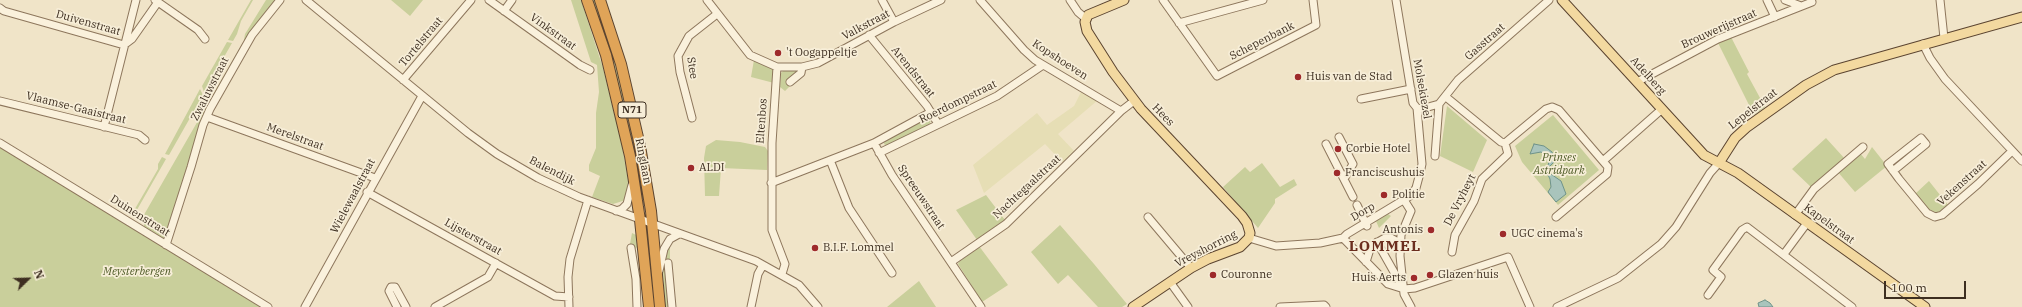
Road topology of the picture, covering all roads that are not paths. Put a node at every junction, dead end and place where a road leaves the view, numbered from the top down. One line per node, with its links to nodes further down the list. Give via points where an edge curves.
1 (136, 0): 39 (street)
2 (280, 0): 58 (street, Zwaluwstraat, via 252,35)
3 (306, 0): 44 (street, Balendijk)
4 (471, 0): 44 (street, Tortelstraat)
5 (489, 0): 28 (street, Vinkstraat)
6 (512, 0): 28 (street)
7 (587, 0): 79 (highway, Ringlaan / N71, via 612,78)
8 (600, 0): 92 (highway, Ringlaan / N71, via 621,64 634,116)
9 (707, 0): 29 (street)
10 (882, 0): 33 (street)
11 (941, 0): 33 (street, Valkstraat)
12 (980, 0): 40 (street, Kopshoeven, via 1024,50)
13 (1070, 0): 32 (street, Hees)
14 (1124, 0): 32 (main road, via 1095,11)
15 (1163, 0): 34 (street)
16 (1263, 0): 34 (street)
17 (1313, 0): 34 (street, Schepenbank, via 1316,25 1217,76)
18 (1396, 0): 47 (street, Molsekiezel)
19 (1549, 0): 49 (street, Gasstraat, via 1458,80)
20 (1562, 0): 46 (main road, Adelberg)
21 (1767, 0): 30 (street)
22 (1784, 0): 26 (street)
23 (1940, 0): 36 (street)
24 (156, 1): 37 (street, via 198,30); 39 (street, via 132,39)
25 (1812, 2): 26 (street, Brouwerijstraat)
26 (1801, 6): 30 (street, Brouwerijstraat)
27 (0, 8): 39 (street, Duivenstraat)
28 (504, 11): 43 (street, Vinkstraat, via 580,66)
29 (717, 14): 41 (street, via 750,55); 59 (street, Stee, via 689,36 678,56)
30 (1775, 17): 46 (street, Brouwerijstraat, via 1718,39)
31 (2022, 17): 36 (main road, Lepelstraat)
32 (1085, 18): 52 (main road, Hees, via 1085,26 1090,36)
33 (894, 22): 35 (street, Valkstraat)
34 (1179, 23)
35 (870, 35): 42 (street, Valkstraat, via 818,63); 57 (street, Arendstraat)
36 (1944, 38): 38 (main road, Lepelstraat)
37 (205, 39)
38 (1923, 44): 69 (street, via 1945,79); 75 (main road, Lepelstraat, via 1842,67 1811,82 1747,127 1735,138)
39 (124, 46): 61 (street)
40 (1043, 65): 56 (street, Kopshoeven); 60 (street, Roerdompstraat, via 997,96)
41 (777, 67): 42 (street, Valkstraat); 80 (street, Eltenbos)
42 (802, 67): 45 (street, via 801,73)
43 (590, 70)
44 (403, 80): 48 (street, Balendijk)
45 (790, 82)
46 (1637, 82): 55 (main road, Adelberg)
47 (1410, 89): 50 (street); 54 (street, Molsekiezel, via 1413,103)
48 (422, 96): 77 (street, Wielewaalstraat); 83 (street, Balendijk, via 497,154 538,178)
49 (1446, 97): 53 (street, Gasstraat); 66 (street)
50 (1361, 99)
51 (0, 101): 61 (street, Vlaamse-Gaaistraat)
52 (1134, 101): 56 (street, Nachtegaalstraat); 95 (main road, Hees, via 1242,216 1248,227)
53 (1440, 104): 54 (street); 71 (street)
54 (1417, 108): 84 (street, Molsekiezel, via 1422,164 1416,188)
55 (1662, 109): 73 (street); 75 (main road, Adelberg, via 1704,155)
56 (1121, 111): 104 (street, Nachtegaalstraat, via 1006,224)
57 (931, 112): 60 (street, Arendstraat); 65 (street, Roerdompstraat)
58 (207, 117): 77 (street, Merelstraat); 99 (street, Zwaluwstraat)
59 (692, 118)
60 (938, 124): 70 (street, Roerdompstraat)
61 (104, 127): 63 (street, Vlaamse-Gaaistraat, via 138,135)
62 (1339, 137): 78 (street, via 1353,164)
63 (144, 140)
64 (0, 143): 99 (street, Duinenstraat)
65 (874, 143): 70 (street, Spreeuwstraat); 72 (street, Roerdompstraat)
66 (1505, 143): 73 (street, via 1552,106 1559,110); 101 (street, De Vryheyt, via 1508,154 1482,178 1474,201 1455,235)
67 (1326, 144): 78 (street)
68 (1863, 147): 87 (street, via 1814,189)
69 (2012, 151): 74 (street); 76 (street, Vekenstraat, via 1942,215 1935,217 1927,213)
70 (879, 153): 104 (street, Spreeuwstraat)
71 (1435, 156)
72 (830, 160): 80 (street, Roerdompstraat); 110 (street, via 849,208)
73 (1603, 161): 89 (street, via 1608,167 1607,174)
74 (2022, 161)
75 (1719, 163): 87 (main road, Kapelstraat, via 1738,173); 137 (street, Lepelstraat, via 1676,227 1661,244 1618,278)
76 (1893, 171): 76 (street, via 1888,164 1921,138 1926,144)
77 (374, 178): 81 (street, Wielewaalstraat)
78 (1344, 179): 82 (street)
79 (635, 181): 86 (street, via 631,186 627,204); 90 (highway, Ringlaan / N71)
80 (771, 183): 112 (street, Eltenbos, via 772,230 785,264)
81 (367, 192): 106 (street, Lijsterstraat); 120 (street, Wielewaalstraat)
82 (1353, 198)
83 (588, 200): 86 (street, Balendijk); 117 (street, via 570,259)
84 (1404, 200): 93 (street, Dorp); 98 (street, via 1411,211)
85 (1357, 205): 93 (street)
86 (616, 211): 90 (street, Balendijk)
87 (1795, 215): 91 (main road, Kapelstraat)
88 (1148, 217): 109 (street)
89 (1556, 217)
90 (640, 220): 92 (street, Balendijk); 103 (highway, Ringlaan / N71)
91 (1807, 223): 102 (street); 139 (main road, Kapelstraat)
92 (652, 224): 94 (street, Balendijk); 111 (highway, Ringlaan / N71)
93 (1366, 225): 96 (street, Dorp)
94 (679, 234): 108 (street, Balendijk, via 737,253); 111 (street, via 670,239 664,248)
95 (1249, 238): 96 (street, Vreyshorring, via 1276,246 1320,243); 109 (main road, Vreyshorring, via 1240,247)
96 (1343, 238): 105 (street)
97 (1377, 242): 98 (street, via 1391,238); 105 (street, via 1368,251); 115 (street)
98 (1400, 243): 115 (street)
99 (166, 245): 119 (street, Duinenstraat)
100 (631, 248): 113 (street)
101 (1452, 252)
102 (1784, 254): 116 (street, via 1751,229 1745,228 1713,270 1721,277); 138 (street)
103 (645, 257): 113 (street); 125 (highway, Ringlaan / N71)
104 (951, 262): 130 (street)
105 (1366, 262): 115 (street, via 1388,284)
106 (496, 263): 117 (street, Lijsterstraat, via 555,296); 118 (street, via 488,276)
107 (668, 263): 127 (street)
108 (763, 265): 112 (street, Balendijk); 128 (street, via 758,274)
109 (1192, 268): 114 (main road, Vreyshorring)
110 (892, 273)
111 (658, 274): 126 (highway, Ringlaan / N71)
112 (782, 274): 129 (street, Balendijk, via 799,285)
113 (636, 279): 124 (street)
114 (1170, 282): 131 (main road, Vreyshorring); 132 (street)
115 (1404, 290): 135 (street); 136 (street, via 1508,257)
116 (1708, 295)
117 (569, 297): 123 (street)
118 (438, 306)
119 (268, 307)
120 (305, 307)
121 (397, 307): 122 (street, via 389,291 391,287 395,287)
122 (406, 307)
123 (570, 307)
124 (637, 307)
125 (649, 307)
126 (660, 307)
127 (672, 307)
128 (752, 307)
129 (818, 307)
130 (981, 307)
131 (1134, 307)
132 (1188, 307)
133 (1280, 307): 134 (street)
134 (1326, 307)
135 (1411, 307)
136 (1530, 307)
137 (1557, 307)
138 (1852, 307)
139 (1925, 307)

